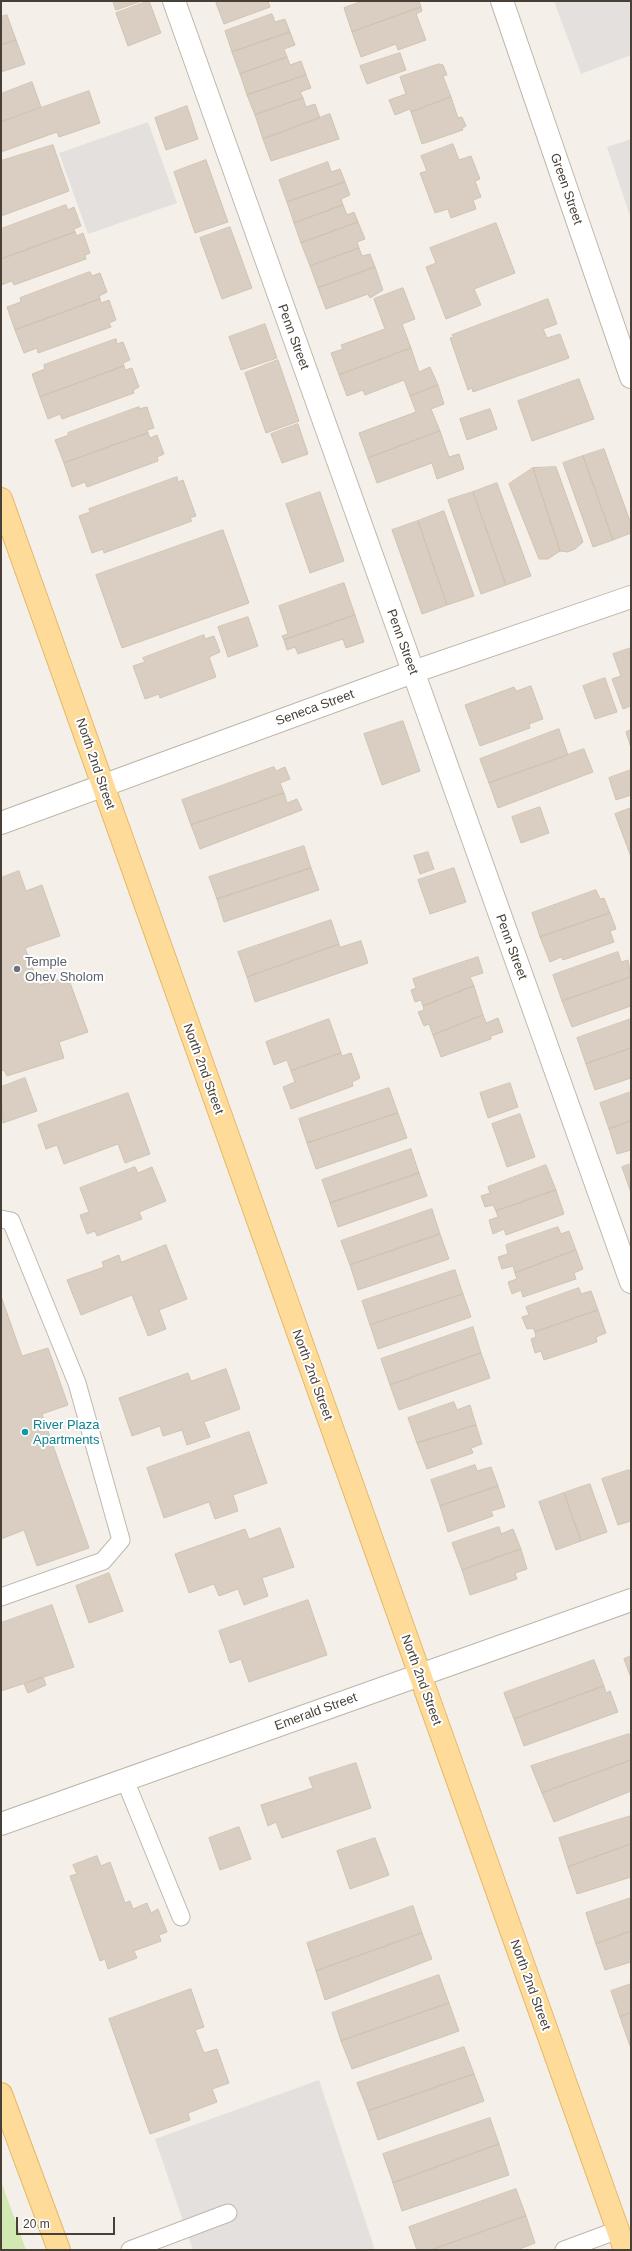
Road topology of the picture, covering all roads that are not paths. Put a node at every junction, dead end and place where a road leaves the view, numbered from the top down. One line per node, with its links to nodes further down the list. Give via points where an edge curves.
1 (174, 1): 6 (street, Penn Street)
2 (502, 1): 3 (street, Green Street)
3 (631, 377)
4 (1, 499): 7 (main road, North 2nd Street)
5 (631, 597): 6 (street, Seneca Street)
6 (413, 672): 7 (street, Seneca Street); 10 (street, Penn Street)
7 (102, 786): 8 (street, Seneca Street); 13 (main road, North 2nd Street)
8 (1, 823)
9 (1, 1219): 11 (lane, via 11,1221 77,1383 121,1540 103,1561)
10 (631, 1282)
11 (1, 1598)
12 (631, 1600): 13 (street, Emerald Street)
13 (420, 1675): 14 (street, Emerald Street); 19 (main road, North 2nd Street)
14 (125, 1780): 15 (street, Emerald Street); 16 (lane)
15 (1, 1824)
16 (181, 1917)
17 (1, 2094): 20 (main road)
18 (228, 2213): 21 (lane)
19 (622, 2240): 22 (lane)
20 (58, 2250)
21 (130, 2250)
22 (564, 2250)

